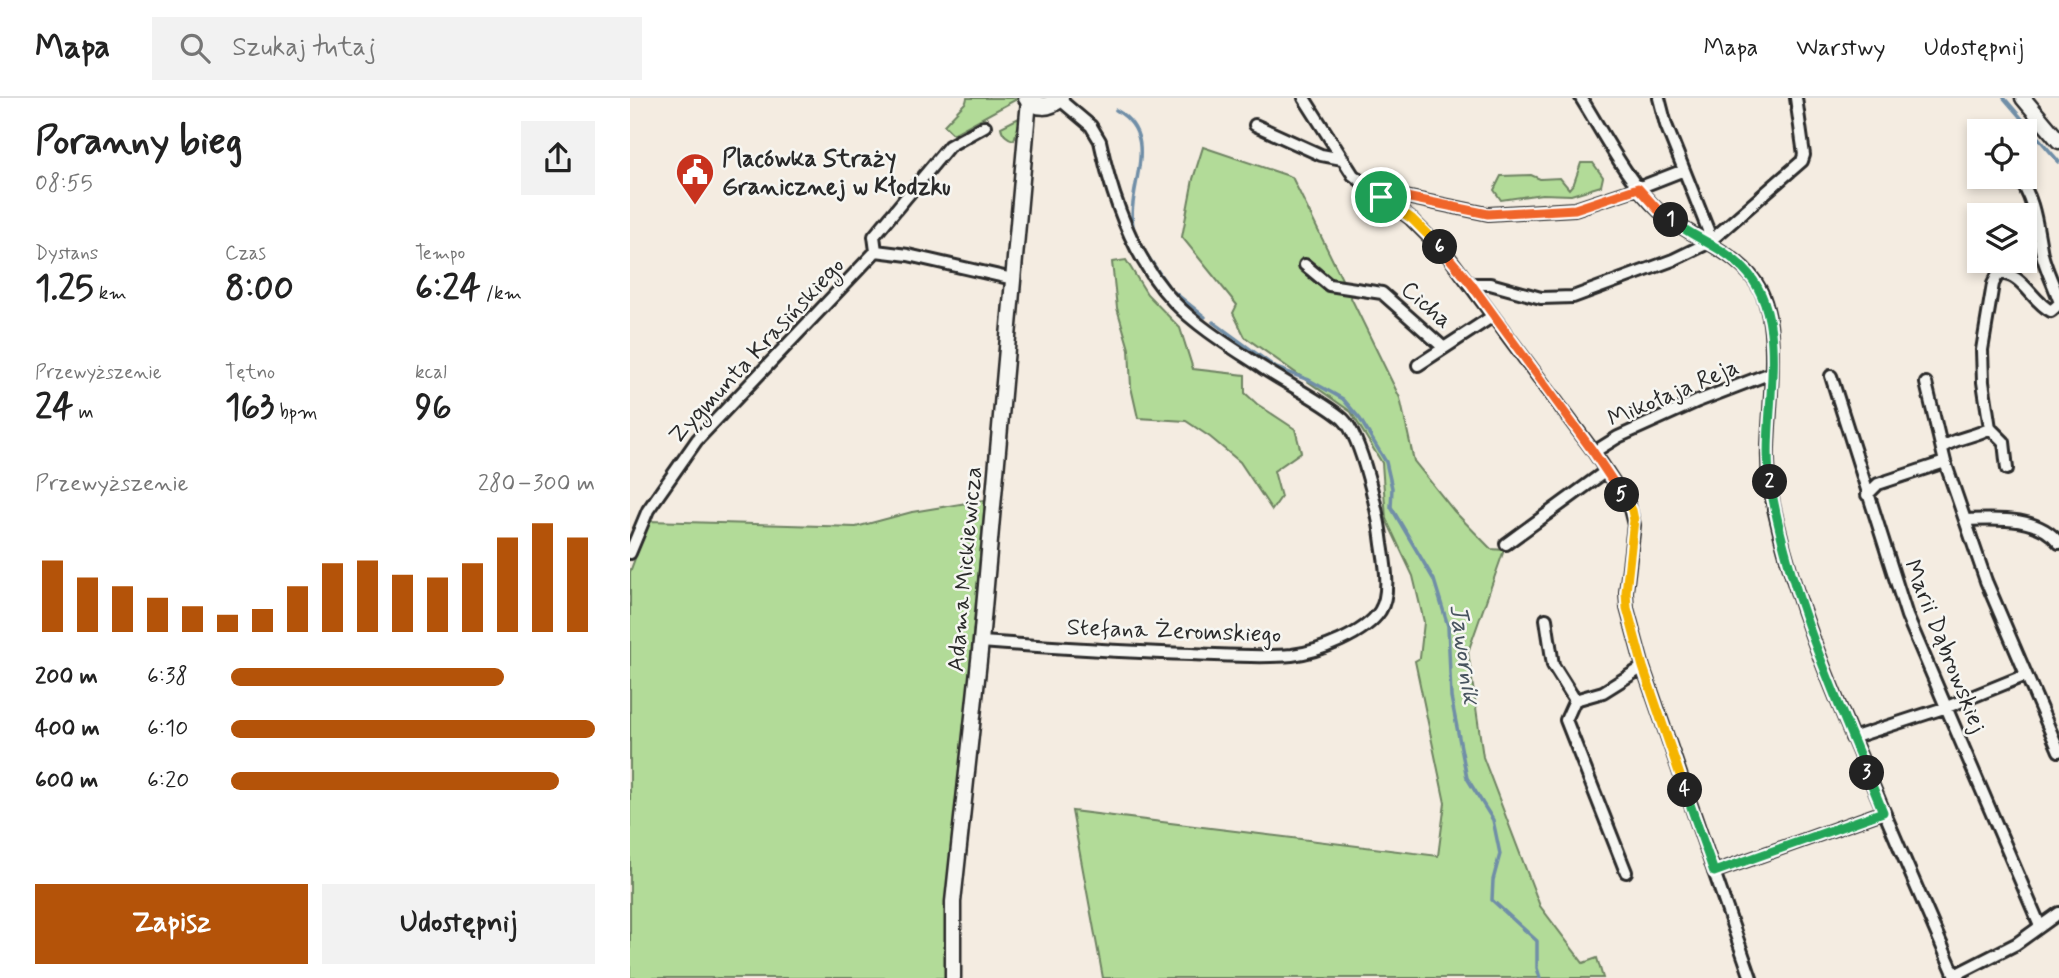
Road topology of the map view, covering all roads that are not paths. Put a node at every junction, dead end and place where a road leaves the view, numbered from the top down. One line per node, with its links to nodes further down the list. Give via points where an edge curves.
1 (1059, 98): 7 (main road, via 1050,105); 40 (street, Stefana Żeromskiego, via 1095,131 1137,250 1174,302 1262,368 1344,420 1373,497 1385,592 1381,610 1369,624 1349,637 1293,654 1126,652)
2 (1304, 98): 11 (street)
3 (1581, 98): 13 (street)
4 (1659, 98): 12 (street)
5 (1796, 98): 16 (street, via 1802,160)
6 (2023, 98): 10 (street)
7 (1033, 102): 19 (street, Adama Mickiewicza)
8 (1255, 125): 11 (street, via 1321,155)
9 (985, 126): 17 (street, Zygmunta Krasińskiego, via 949,146 874,236)
10 (2059, 141)
11 (1342, 159): 15 (street)
12 (1684, 170): 13 (street); 16 (street, via 1709,230)
13 (1638, 188): 15 (street, via 1575,209 1488,214 1401,196); 16 (street, via 1658,210)
14 (2025, 189): 21 (street)
15 (1381, 197): 20 (street, via 1432,238)
16 (1708, 243): 20 (street, via 1573,297 1541,298 1490,284); 25 (street, via 1744,268 1762,294 1770,328)
17 (876, 251): 19 (street, Zygmunta Krasińskiego); 38 (street, Zygmunta Krasińskiego, via 697,440 648,510)
18 (1305, 265): 23 (street, Cicha, via 1329,285 1382,293)
19 (1013, 279): 40 (street, Adama Mickiewicza)
20 (1471, 284): 22 (street)
21 (2059, 302): 28 (street, via 2051,311 2016,277 1998,274 1982,350)
22 (1493, 316): 23 (street); 30 (street)
23 (1444, 348): 24 (street)
24 (1419, 365)
25 (1771, 373): 30 (street, Mikołaja Reja, via 1618,437); 45 (street, via 1768,464 1774,510 1798,598)
26 (1831, 376): 34 (street, Marii Dąbrowskiej)
27 (1926, 383): 29 (street)
28 (1990, 428): 29 (street); 32 (street, via 2004,442)
29 (1943, 447): 31 (street)
30 (1594, 453): 33 (street)
31 (1945, 462): 34 (street, via 1878,484); 35 (street)
32 (2007, 469)
33 (1606, 471): 37 (street); 41 (street, via 1633,516 1626,600)
34 (1867, 495): 44 (street, Marii Dąbrowskiej, via 1907,616)
35 (1967, 520): 36 (street, via 2034,524); 42 (street, via 1986,580)
36 (2059, 543)
37 (1506, 544)
38 (630, 553)
39 (1546, 619): 43 (street, via 1553,665)
40 (981, 642): 53 (street, Adama Mickiewicza, via 954,902)
41 (1643, 667): 43 (street, via 1603,691); 49 (street)
42 (2026, 674): 44 (street); 46 (street)
43 (1575, 700): 48 (street, via 1566,720)
44 (1947, 707): 45 (street); 51 (street, Marii Dąbrowskiej)
45 (1852, 738): 47 (street)
46 (2059, 751)
47 (1883, 812): 49 (street); 52 (street)
48 (1626, 872)
49 (1714, 872): 54 (street)
50 (2059, 913): 51 (street)
51 (2039, 926): 52 (street, via 2016,944)
52 (1955, 976)
53 (953, 978)
54 (1751, 978)

